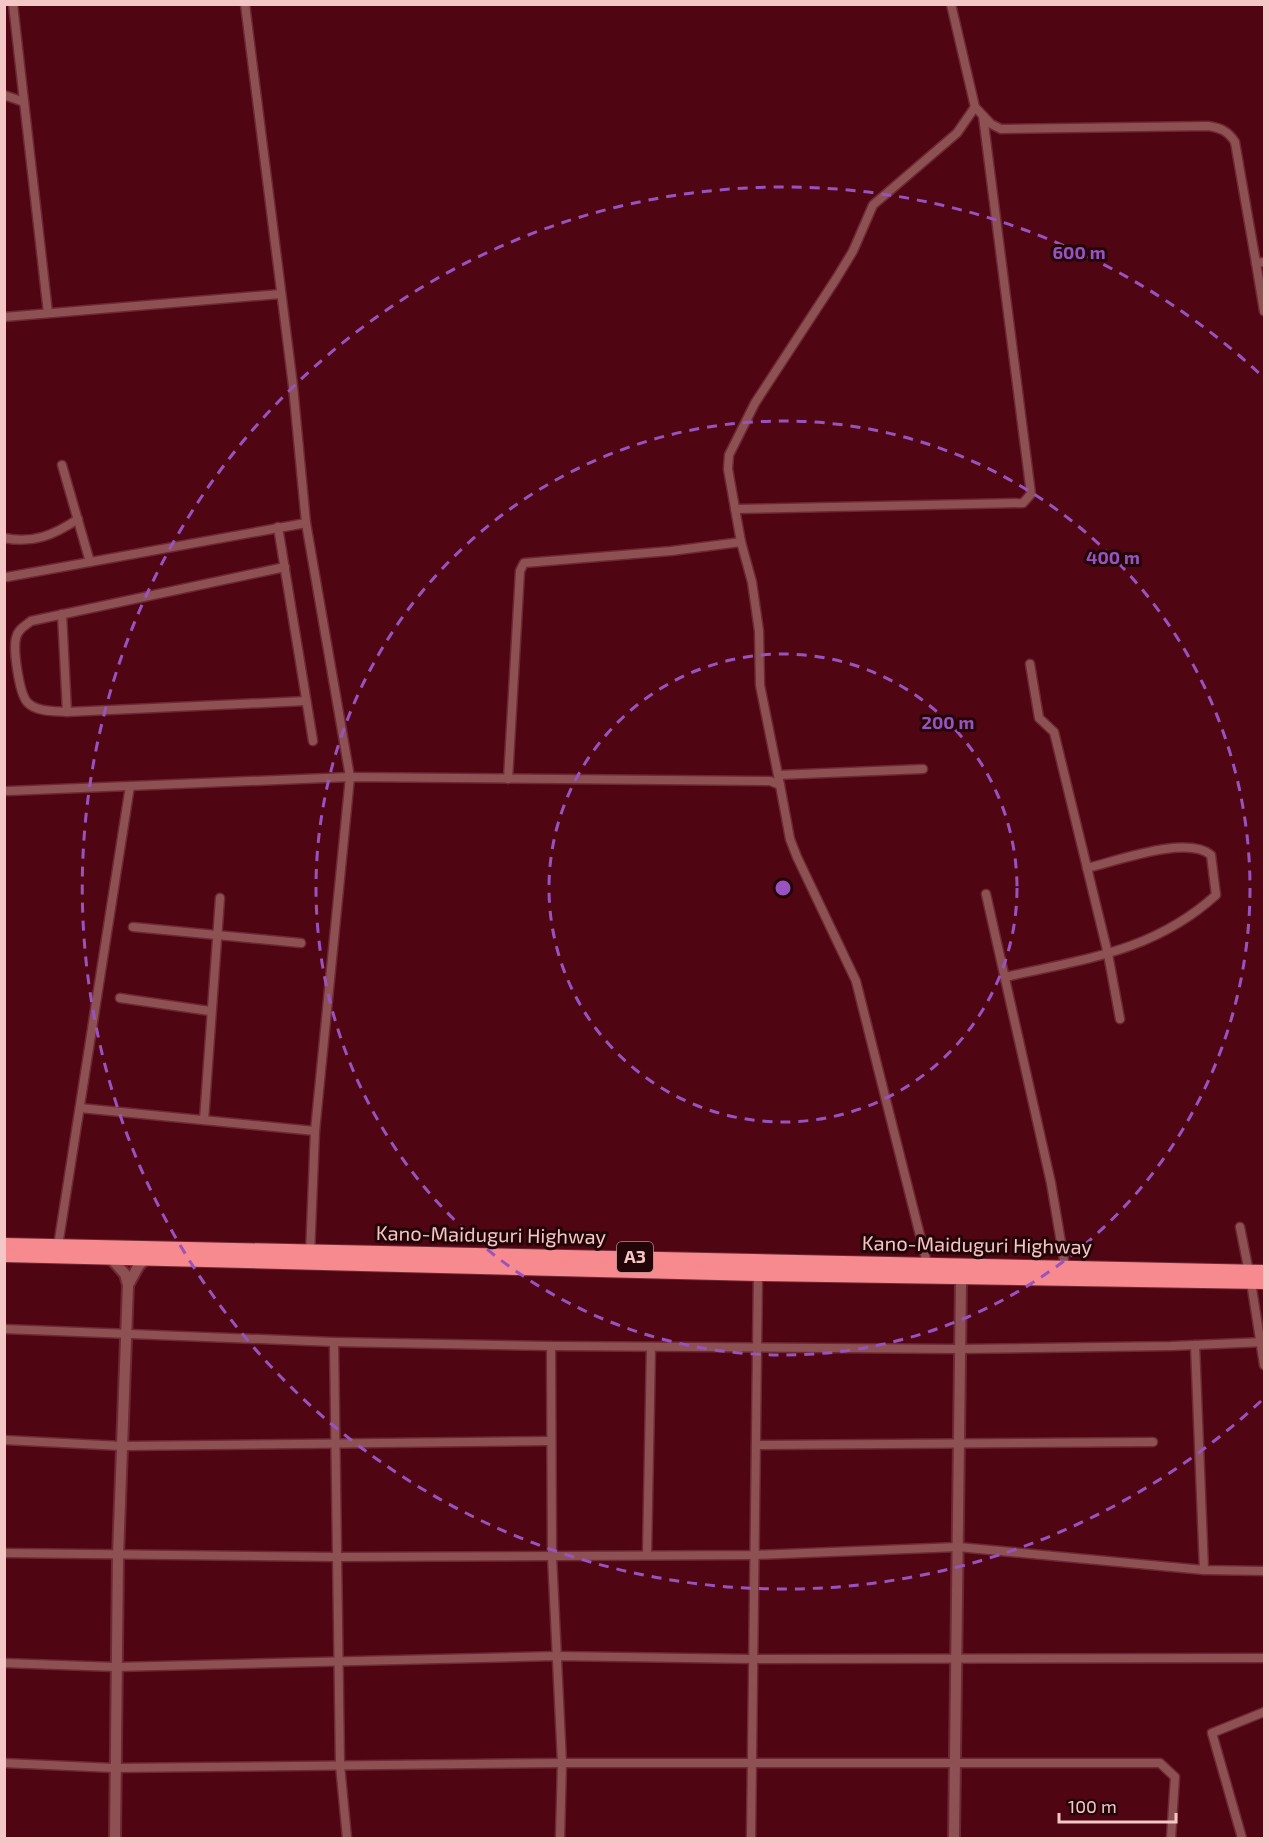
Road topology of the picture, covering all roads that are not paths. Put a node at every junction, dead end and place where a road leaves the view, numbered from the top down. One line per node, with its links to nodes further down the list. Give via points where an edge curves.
1 (13, 4): 5 (street)
2 (245, 4): 9 (street)
3 (951, 4): 6 (street)
4 (4, 95): 5 (street)
5 (24, 102): 11 (street)
6 (975, 107): 7 (street); 14 (street, via 957,133 873,205 853,251 755,403 729,455)
7 (983, 116): 8 (street, via 1001,129 1222,129 1235,142); 14 (street, via 1031,494 1023,503)
8 (1260, 262): 10 (street)
9 (281, 294): 11 (street); 16 (street)
10 (1264, 311)
11 (48, 313): 12 (street)
12 (4, 317)
13 (62, 465): 15 (street)
14 (735, 509): 19 (street)
15 (78, 519): 18 (street, via 49,537 23,541); 20 (street)
16 (306, 523): 17 (street); 30 (street)
17 (278, 527): 20 (street); 21 (street)
18 (4, 538)
19 (741, 542): 29 (street, via 752,582 759,631 760,685); 31 (street, via 524,562 520,571)
20 (90, 562): 22 (street)
21 (285, 567): 23 (street); 25 (street)
22 (7, 577)
23 (62, 614): 26 (street); 26 (street, via 32,621 21,628 16,652 21,689 27,701 36,708)
24 (1030, 664): 35 (street, via 1039,718 1054,732)
25 (306, 701): 26 (street); 27 (street)
26 (67, 712)
27 (313, 741)
28 (923, 769): 29 (street)
29 (778, 775): 32 (street)
30 (350, 777): 31 (street); 33 (street); 48 (street)
31 (508, 779): 32 (street, via 770,781)
32 (780, 785): 56 (street, via 790,839 856,981)
33 (130, 786): 34 (street); 46 (street)
34 (8, 791)
35 (1087, 868): 41 (street); 41 (street, via 1188,846 1202,848 1210,855 1216,895 1160,935)
36 (986, 894): 42 (street)
37 (220, 898): 39 (street)
38 (133, 927): 39 (street)
39 (217, 934): 40 (street); 44 (street)
40 (301, 943)
41 (1108, 954): 42 (street); 45 (street)
42 (1005, 977): 59 (street)
43 (120, 998): 44 (street)
44 (210, 1011): 47 (street)
45 (1120, 1019)
46 (80, 1108): 47 (street); 51 (street)
47 (204, 1120): 48 (street)
48 (315, 1131): 53 (street)
49 (1240, 1227): 61 (street)
50 (4, 1245): 51 (highway, Kano-Maiduguri Highway / A3)
51 (58, 1246): 53 (highway, Kano-Maiduguri Highway / A3)
52 (4, 1255): 54 (highway, Kano-Maiduguri Highway / A3)
53 (310, 1256): 55 (highway, Kano-Maiduguri Highway / A3); 57 (highway, Kano-Maiduguri Highway / A3)
54 (110, 1257): 55 (highway, Kano-Maiduguri Highway / A3); 62 (street, via 125,1274)
55 (147, 1258): 62 (street)
56 (927, 1263): 57 (highway, Kano-Maiduguri Highway / A3); 59 (highway, Kano-Maiduguri Highway / A3)
57 (758, 1267): 60 (highway, Kano-Maiduguri Highway / A3); 69 (street)
58 (1264, 1272): 61 (highway, Kano-Maiduguri Highway / A3)
59 (1067, 1273): 60 (highway, Kano-Maiduguri Highway / A3); 61 (highway, Kano-Maiduguri Highway / A3)
60 (961, 1278): 71 (street)
61 (1255, 1278): 66 (street)
62 (128, 1285): 64 (street)
63 (4, 1329): 64 (street)
64 (127, 1335): 65 (street); 79 (street)
65 (334, 1342): 68 (street); 76 (street)
66 (1263, 1342): 67 (street); 72 (street)
67 (1195, 1345): 71 (street); 87 (street)
68 (551, 1346): 70 (street); 74 (street)
69 (757, 1346): 70 (street); 71 (street); 77 (street)
70 (651, 1347): 82 (street)
71 (959, 1349): 78 (street)
72 (1264, 1365)
73 (4, 1440): 79 (street)
74 (550, 1441): 76 (street); 85 (street)
75 (1153, 1442): 78 (street)
76 (335, 1444): 79 (street); 86 (street)
77 (756, 1444): 78 (street); 83 (street)
78 (959, 1445): 80 (street)
79 (122, 1446): 84 (street)
80 (958, 1547): 83 (street); 87 (street); 90 (street)
81 (4, 1553): 84 (street)
82 (648, 1555): 83 (street); 85 (street)
83 (753, 1555): 92 (street)
84 (118, 1556): 86 (street); 95 (street)
85 (552, 1556): 86 (street); 89 (street)
86 (337, 1557): 93 (street)
87 (1204, 1570): 88 (street)
88 (1264, 1571)
89 (555, 1656): 92 (street); 93 (street); 98 (street)
90 (957, 1658): 91 (street); 92 (street); 101 (street)
91 (1264, 1658)
92 (752, 1659): 99 (street)
93 (338, 1662): 95 (street); 100 (street)
94 (4, 1663): 95 (street)
95 (116, 1666): 102 (street)
96 (1264, 1712): 109 (street, via 1212,1733)
97 (4, 1763): 102 (street)
98 (562, 1763): 99 (street); 100 (street); 105 (street)
99 (751, 1763): 101 (street); 106 (street)
100 (340, 1765): 102 (street); 104 (street)
101 (954, 1765): 107 (street); 108 (street, via 1160,1763 1175,1777)
102 (114, 1768): 103 (street)
103 (115, 1839)
104 (347, 1839)
105 (560, 1839)
106 (751, 1839)
107 (954, 1839)
108 (1171, 1839)
109 (1242, 1839)

